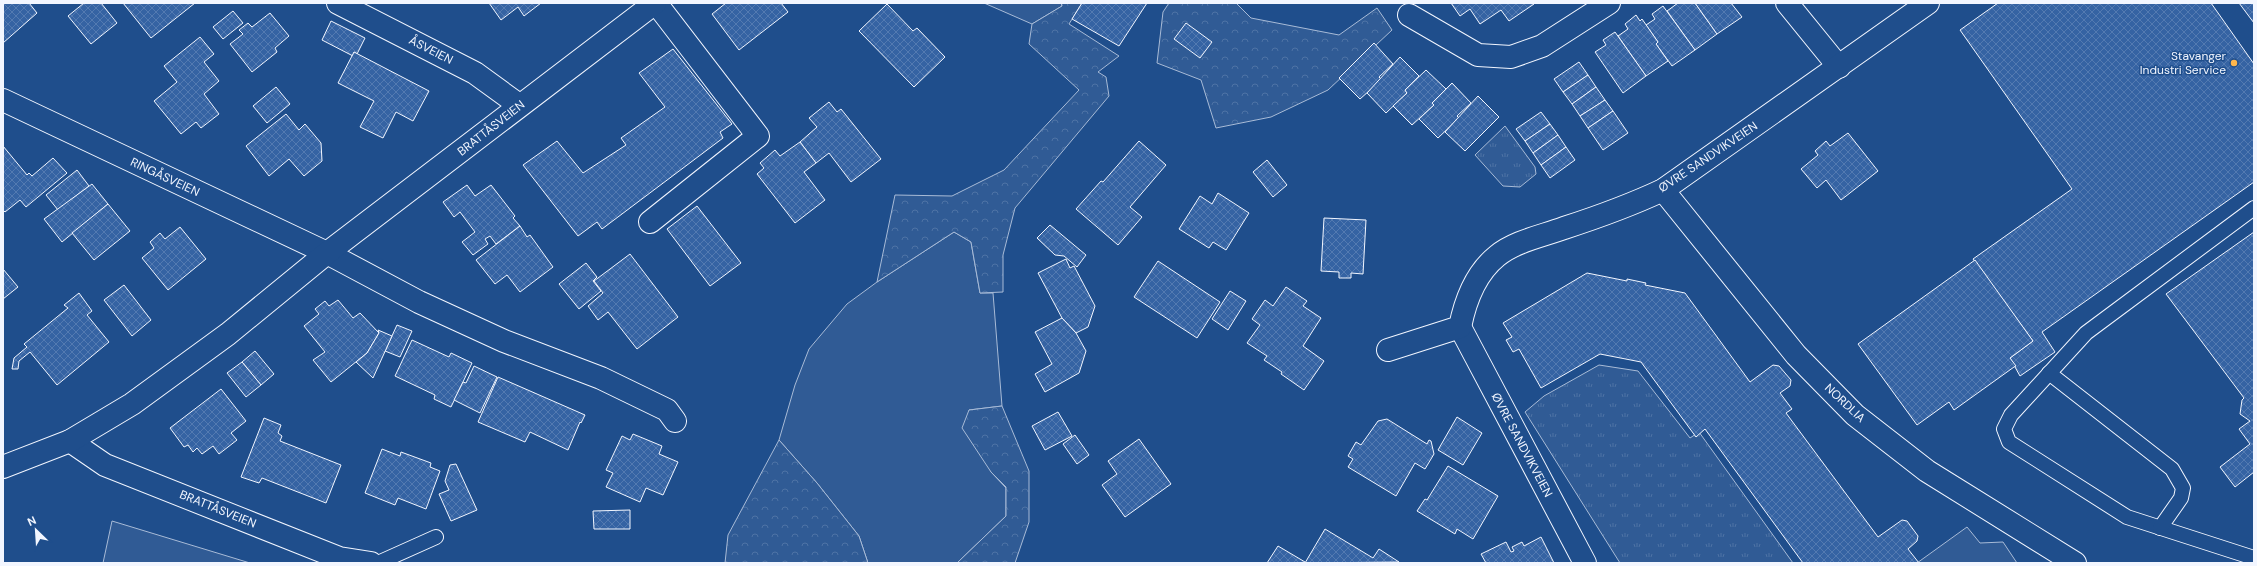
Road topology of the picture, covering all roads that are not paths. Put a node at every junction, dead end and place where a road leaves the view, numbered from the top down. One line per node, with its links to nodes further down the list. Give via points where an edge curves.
1 (338, 3): 9 (street, ÅSVEIEN, via 475,73)
2 (656, 3): 9 (street, BRATTÅSVEIEN); 12 (street, BRATTÅSVEIEN, via 758,136)
3 (1609, 3): 6 (street, via 1542,46 1511,57 1478,55)
4 (1787, 3): 7 (street)
5 (1928, 3): 7 (street, ØVRE SANDVIKVEIEN)
6 (1409, 15)
7 (1839, 67): 10 (street, ØVRE SANDVIKVEIEN)
8 (3, 100): 13 (street, RINGÅSVEIEN)
9 (519, 105): 13 (street, BRATTÅSVEIEN, via 429,177)
10 (1663, 190): 14 (street, ØVRE SANDVIKVEIEN, via 1632,204 1524,242 1497,256 1474,283); 26 (street, NORDLIA, via 1796,355 1855,415 1927,470)
11 (2254, 208): 16 (lane, via 2086,333)
12 (650, 222)
13 (326, 253): 17 (street, via 419,302 504,341 601,378 667,410); 18 (street, BRATTÅSVEIEN, via 228,334 132,404)
14 (1460, 327): 15 (street); 25 (street, ØVRE SANDVIKVEIEN)
15 (1388, 350)
16 (2049, 373): 20 (lane, via 2172,469 2182,488 2181,498); 20 (lane, via 2011,415 2004,429 2009,442 2127,517)
17 (675, 421)
18 (70, 441): 19 (street, BRATTÅSVEIEN); 23 (street, BRATTÅSVEIEN, via 106,465 339,558)
19 (3, 466)
20 (2160, 528): 22 (lane)
21 (436, 537): 24 (lane)
22 (2254, 558)
23 (371, 563)
24 (378, 563)
25 (1585, 563)
26 (2075, 563)

